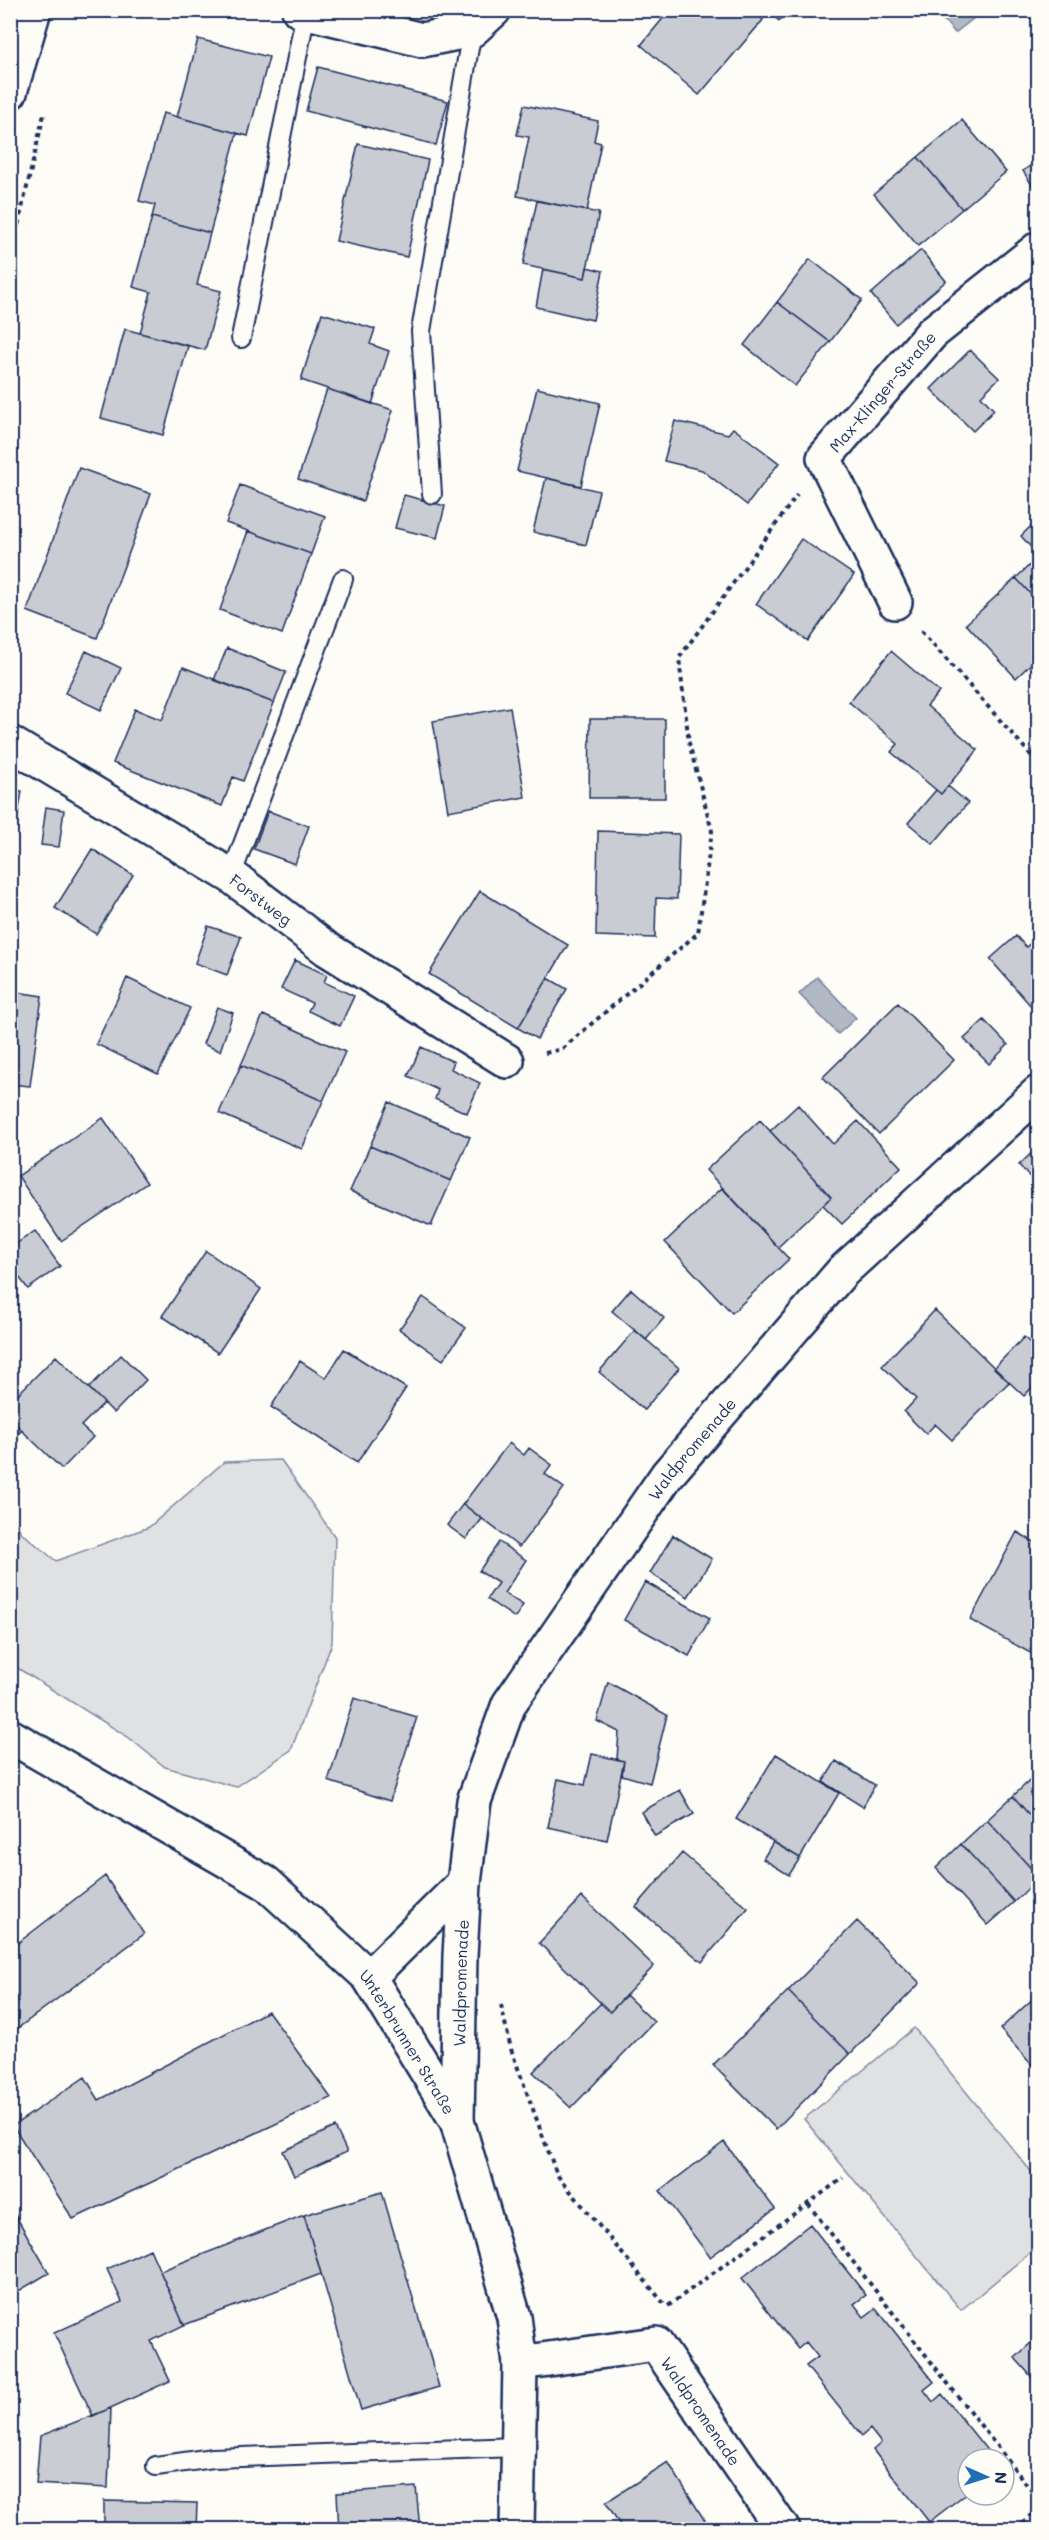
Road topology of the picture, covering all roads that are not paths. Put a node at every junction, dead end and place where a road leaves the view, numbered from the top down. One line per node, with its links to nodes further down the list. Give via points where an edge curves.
1 (34, 10): 5 (street)
2 (303, 11): 3 (street); 7 (lane)
3 (342, 15): 4 (street, via 422,40)
4 (483, 20): 8 (lane, via 421,332)
5 (10, 92)
6 (1038, 249): 10 (street, Max-Klinger-Straße, via 932,333 824,458)
7 (241, 338)
8 (432, 494)
9 (343, 579): 12 (lane)
10 (895, 602)
11 (10, 743): 12 (street, Forstweg)
12 (231, 876): 13 (street, Forstweg, via 327,949)
13 (507, 1061)
14 (1038, 1092): 16 (street, Waldpromenade, via 842,1272 667,1475 509,1704 474,1801)
15 (10, 1736): 17 (street, Unterbrunner Straße, via 266,1883)
16 (464, 1882): 17 (street, Waldpromenade); 18 (street, Waldpromenade)
17 (369, 1977): 18 (street, Unterbrunner Straße)
18 (457, 2121): 19 (street, Unterbrunner Straße, via 514,2317)
19 (520, 2363): 20 (street, Unterbrunner Straße); 23 (street, Waldpromenade, via 656,2344)
20 (519, 2447): 21 (lane, via 213,2458); 22 (street, Unterbrunner Straße)
21 (156, 2466)
22 (517, 2529)
23 (783, 2529)

